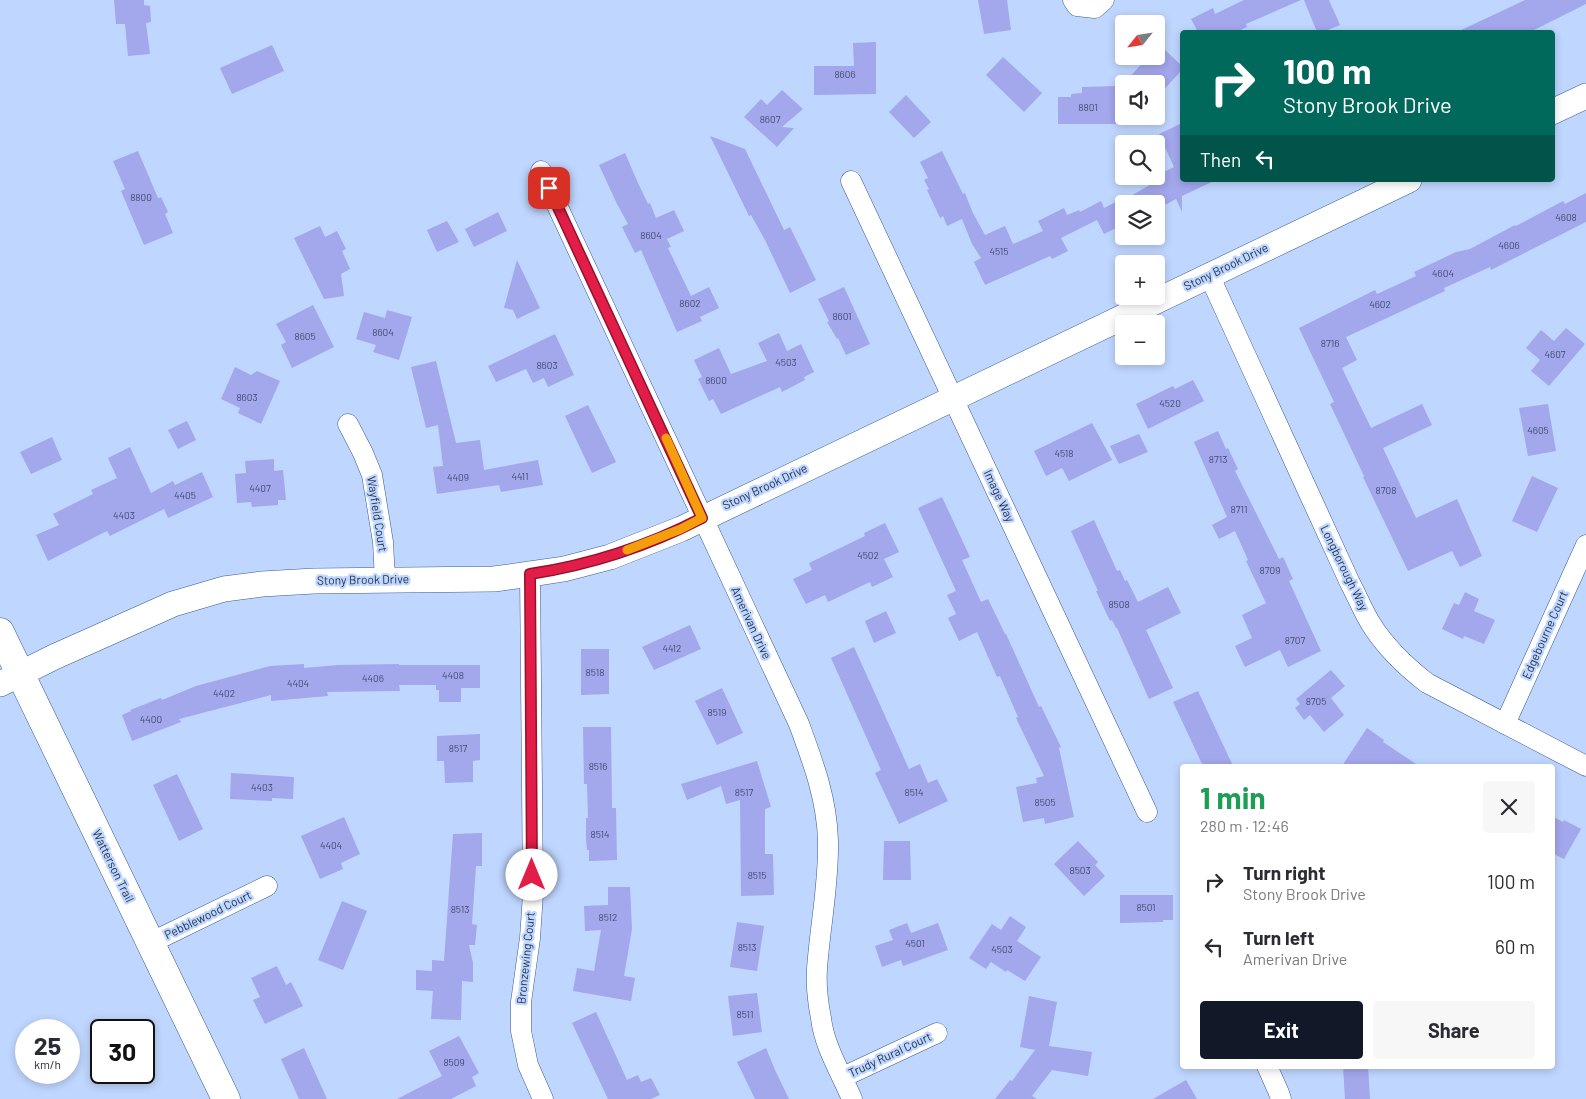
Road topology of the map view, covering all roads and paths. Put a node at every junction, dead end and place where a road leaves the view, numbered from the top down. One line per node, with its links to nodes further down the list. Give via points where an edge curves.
1 (1586, 96): 2 (street)
2 (1555, 111)
3 (541, 171): 9 (street, Amerivan Drive)
4 (850, 181): 7 (street, Image Way)
5 (1405, 182): 6 (street, Stony Brook Drive)
6 (1209, 276): 7 (street, Stony Brook Drive); 15 (street, Longborough Way, via 1371,623 1398,658 1427,683)
7 (952, 398): 9 (street, Stony Brook Drive); 17 (street, Image Way)
8 (348, 424): 12 (street, Wayfield Court, via 372,475 383,542)
9 (702, 518): 11 (street, Stony Brook Drive, via 610,557); 22 (street, Amerivan Drive, via 799,724 823,796 828,849 817,970 825,1038)
10 (1586, 545): 15 (street, Edgebourne Court)
11 (530, 574): 12 (street, Stony Brook Drive, via 494,579); 24 (street, Bronzewing Court, via 532,894 521,1031 528,1065)
12 (385, 580): 14 (street, Stony Brook Drive, via 262,584 224,589 173,604 54,656)
13 (0, 632): 14 (main road, Watterson Trail)
14 (10, 679): 19 (main road, Watterson Trail)
15 (1505, 724): 16 (street, Longborough Way)
16 (1586, 766)
17 (1147, 812)
18 (267, 886): 19 (street, Pebblewood Court)
19 (150, 943): 23 (main road, Watterson Trail)
20 (937, 1033): 22 (street, Trudy Rural Court)
21 (1268, 1069): 26 (street)
22 (842, 1077): 25 (street, Amerivan Drive)
23 (226, 1099)
24 (543, 1099)
25 (852, 1099)
26 (1281, 1099)

